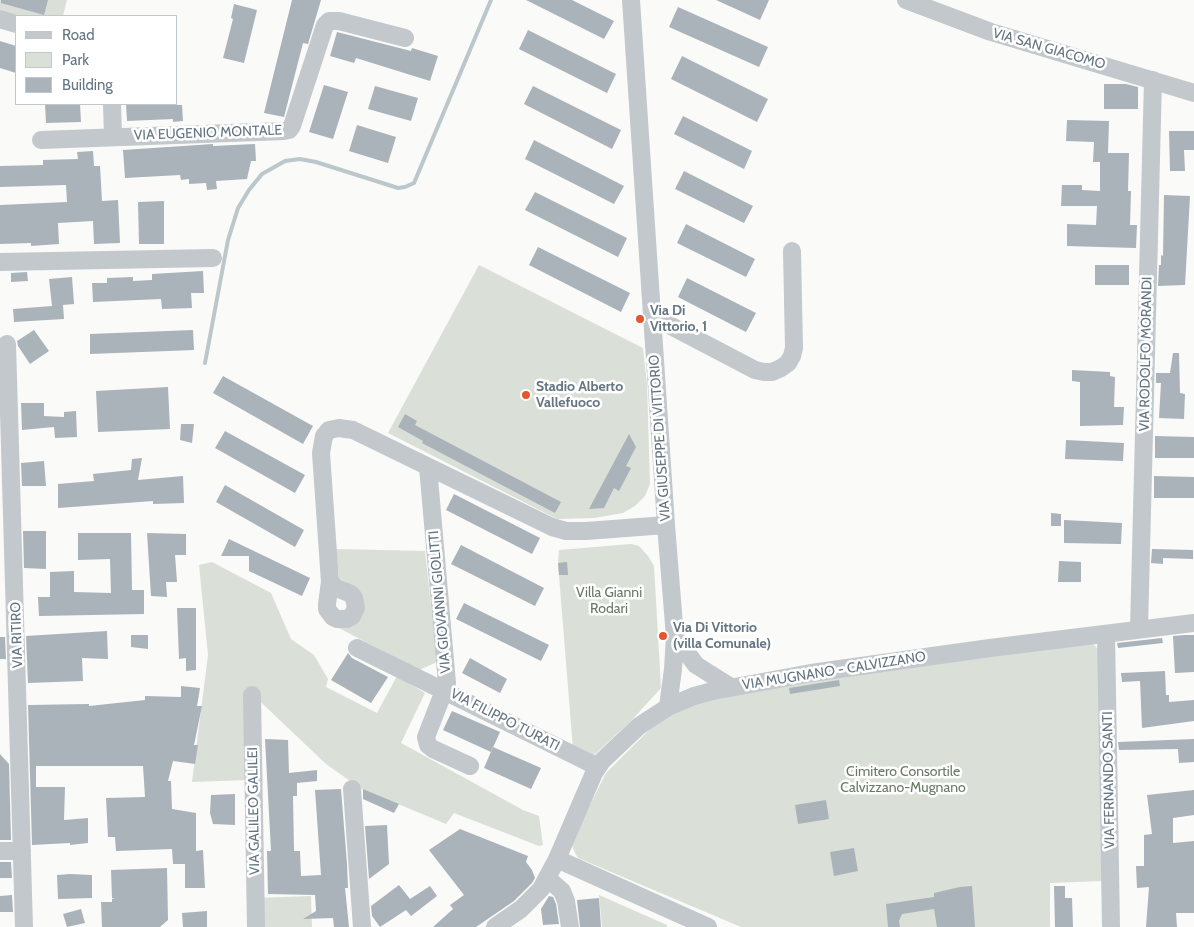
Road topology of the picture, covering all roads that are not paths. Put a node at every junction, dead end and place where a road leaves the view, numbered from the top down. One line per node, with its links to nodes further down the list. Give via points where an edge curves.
1 (631, 0): 14 (street, VIA GIUSEPPE DI VITTORIO)
2 (906, 0): 6 (street, VIA SAN GIACOMO, via 991,32)
3 (0, 19): 4 (street)
4 (15, 24)
5 (404, 38): 9 (street, VIA EUGENIO MONTALE, via 329,21 292,126 284,132)
6 (1153, 80): 7 (street, VIA SAN GIACOMO); 21 (street, VIA RODOLFO MORANDI)
7 (1194, 93)
8 (112, 105): 9 (street)
9 (113, 137): 10 (street, VIA EUGENIO MONTALE)
10 (41, 140)
11 (792, 251): 14 (street, via 794,348 788,363 782,368 772,372 756,370)
12 (213, 258): 13 (street)
13 (0, 262)
14 (652, 316): 17 (street, VIA GIUSEPPE DI VITTORIO)
15 (7, 344): 18 (street, VIA RITIRO)
16 (428, 467): 17 (street, via 540,523 562,530); 19 (street, via 352,430 328,430 321,453); 28 (street, VIA GIOVANNI GIOLITTI)
17 (666, 525): 23 (street, VIA GIUSEPPE DI VITTORIO)
18 (7, 569): 36 (street, VIA RITIRO)
19 (330, 582)
20 (1194, 623): 21 (street, VIA MUGNANO - CALVIZZANO)
21 (1139, 629): 22 (street, VIA MUGNANO - CALVIZZANO)
22 (1106, 634): 27 (street, VIA MUGNANO - CALVIZZANO, via 811,673); 45 (street, VIA FERNANDO SANTI)
23 (675, 637): 25 (street); 26 (street, VIA GIUSEPPE DI VITTORIO)
24 (357, 648): 28 (street, VIA FILIPPO TURATI)
25 (696, 665): 27 (street); 30 (street)
26 (673, 669): 30 (street); 31 (street, VIA GIUSEPPE DI VITTORIO)
27 (731, 687): 30 (street, VIA MUGNANO - CALVIZZANO)
28 (446, 690): 32 (street, VIA GIOVANNI GIOLITTI, via 426,733 426,742 433,749); 33 (street, VIA FILIPPO TURATI)
29 (252, 695): 40 (street, VIA GALILEO GALILEI)
30 (694, 696): 31 (street, VIA MUGNANO - CALVIZZANO)
31 (668, 707): 33 (street, VIA MUGNANO - CALVIZZANO, via 639,726)
32 (470, 766)
33 (598, 767): 37 (street, VIA MUGNANO - CALVIZZANO)
34 (352, 788): 41 (street)
35 (0, 851): 36 (street)
36 (22, 851): 39 (street, VIA RITIRO)
37 (558, 859): 38 (street, VIA MUGNANO - CALVIZZANO); 44 (street)
38 (548, 878): 42 (street, VIA MUGNANO - CALVIZZANO, via 533,898); 43 (street, via 562,891)
39 (24, 927)
40 (256, 927)
41 (362, 927)
42 (495, 927)
43 (570, 927)
44 (708, 927)
45 (1111, 927)

